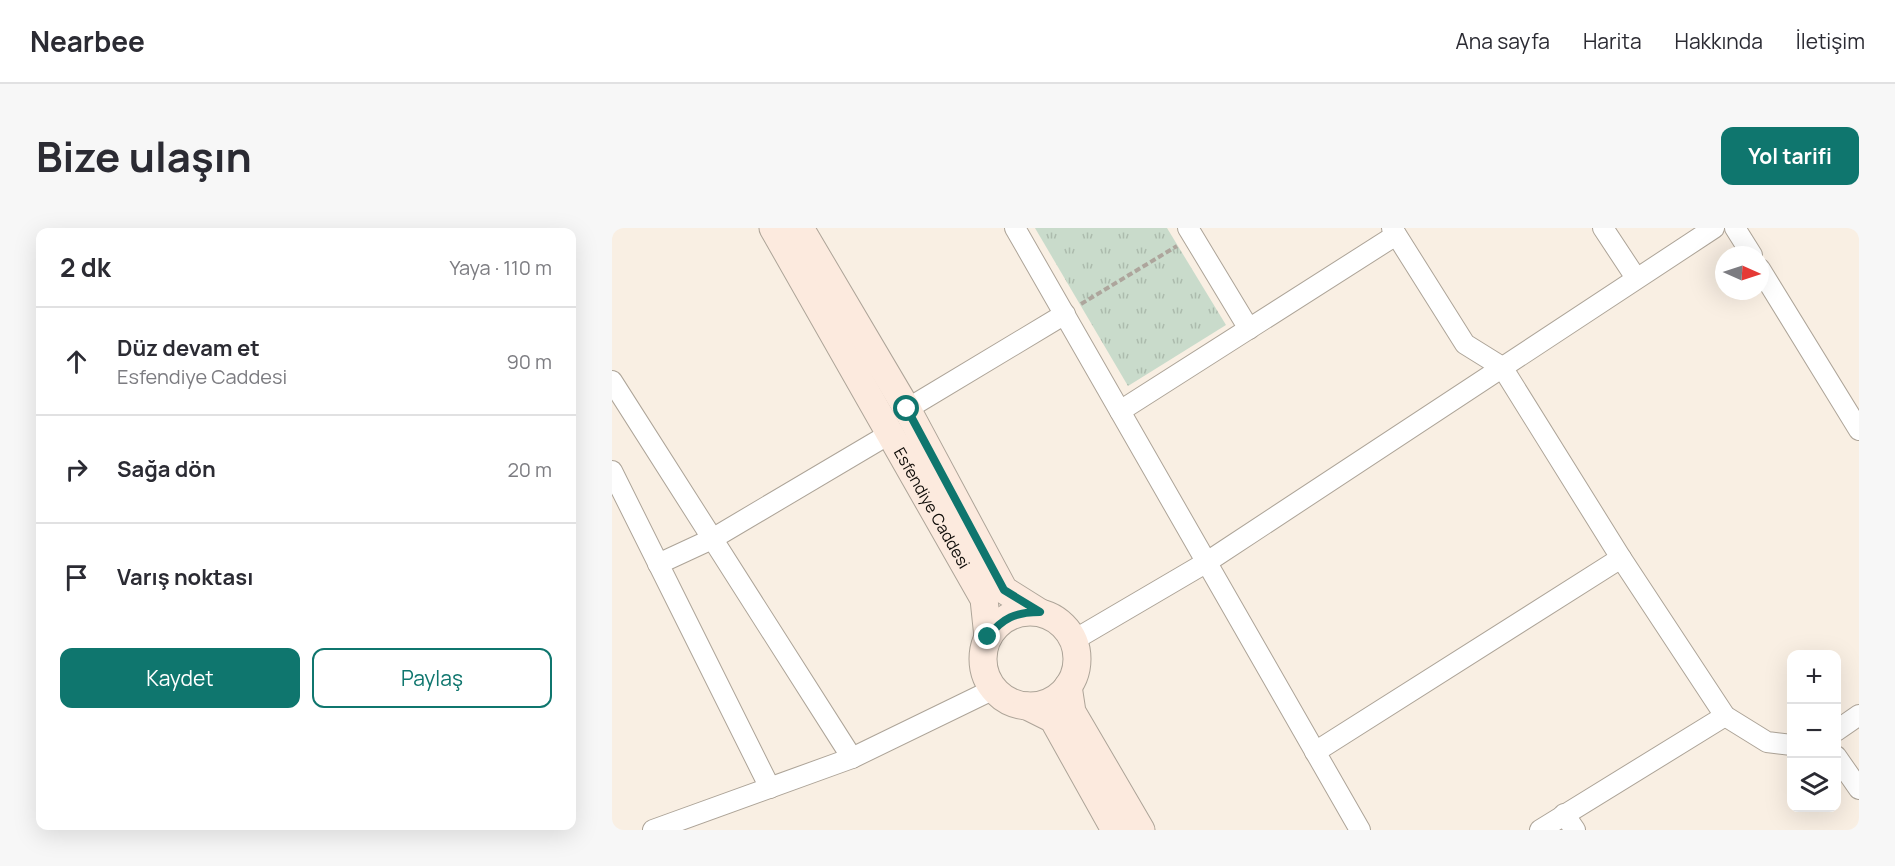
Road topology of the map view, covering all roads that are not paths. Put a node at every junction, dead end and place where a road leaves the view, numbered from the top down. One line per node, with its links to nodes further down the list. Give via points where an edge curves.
1 (773, 228): 20 (street, Esfendiye Caddesi)
2 (800, 228): 17 (street, Esfendiye Caddesi)
3 (1016, 228): 12 (street)
4 (1603, 228): 10 (street)
5 (1714, 228): 10 (street)
6 (1735, 228): 9 (street)
7 (1191, 232): 13 (street)
8 (1394, 232): 13 (street); 14 (street, via 1465,344)
9 (1746, 246)
10 (1636, 278): 14 (street)
11 (1769, 283): 19 (street)
12 (1065, 314): 17 (street); 18 (street)
13 (1249, 329): 18 (street)
14 (1502, 367): 23 (street); 24 (street)
15 (612, 381): 16 (street)
16 (618, 402): 22 (street)
17 (907, 409): 26 (street, Esfendiye Caddesi, via 1004,590)
18 (1120, 411): 24 (street)
19 (1859, 430)
20 (891, 433): 22 (street); 27 (street, Esfendiye Caddesi, via 984,599)
21 (612, 471): 25 (street)
22 (712, 539): 25 (street); 37 (street)
23 (1621, 558): 33 (street); 36 (street)
24 (1207, 562): 28 (street); 36 (street)
25 (658, 564): 39 (street)
26 (1040, 612): 27 (street, via 1010,616); 28 (street, via 1054,618)
27 (988, 637): 30 (street, via 983,664)
28 (1074, 640): 29 (street, via 1076,664)
29 (1068, 686): 31 (street, via 1043,705); 44 (street, via 1072,712)
30 (994, 689): 31 (street, via 1015,704); 37 (street)
31 (1027, 706): 43 (street, via 1053,719)
32 (1859, 715): 34 (street)
33 (1725, 716): 35 (street, via 1767,742); 41 (street)
34 (1841, 728)
35 (1787, 745)
36 (1315, 752): 45 (street)
37 (852, 758): 39 (street)
38 (1837, 758): 40 (street)
39 (770, 788): 42 (street)
40 (1859, 789)
41 (1569, 822): 46 (street)
42 (653, 830)
43 (1115, 830)
44 (1141, 830)
45 (1360, 830)
46 (1540, 830)

